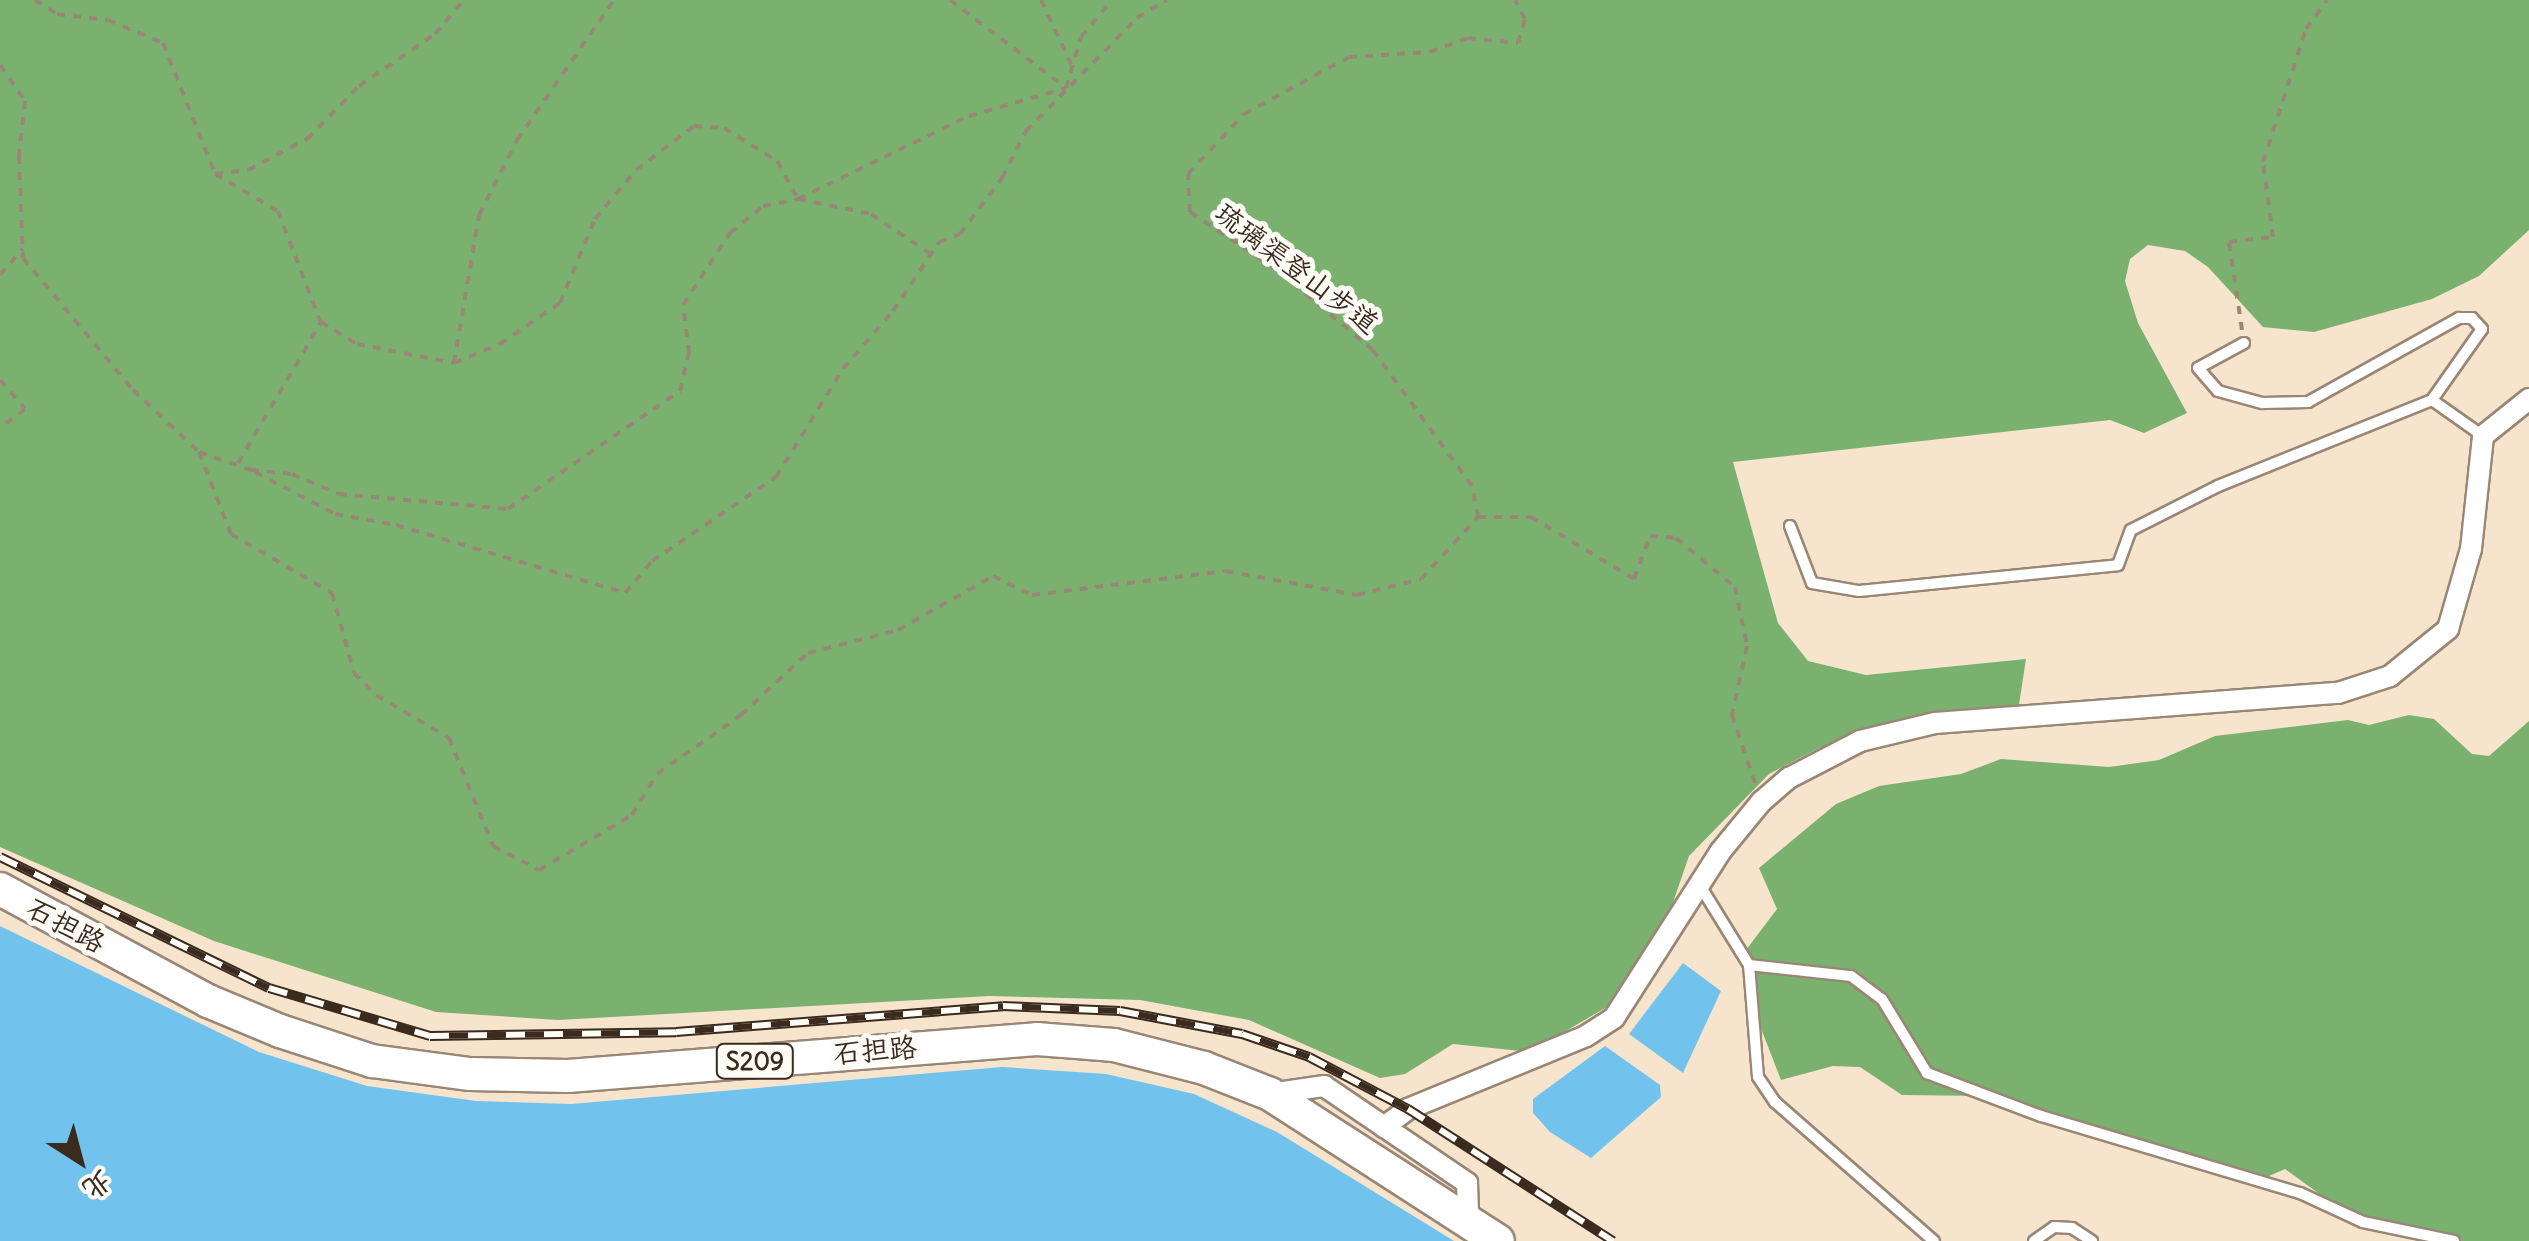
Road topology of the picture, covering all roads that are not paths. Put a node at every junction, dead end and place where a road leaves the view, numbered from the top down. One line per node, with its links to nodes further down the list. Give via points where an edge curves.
1 (2244, 343): 3 (lane, via 2198,368 2218,391 2262,403 2308,402 2459,318 2472,318 2482,329)
2 (2529, 399): 4 (street)
3 (2432, 400): 4 (lane); 5 (lane, via 2218,486 2131,530 2118,565 1859,590 1812,584)
4 (2484, 436): 6 (street, via 2471,549 2448,629 2390,676 2338,693 1935,723 1860,742 1789,778 1761,802)
5 (1790, 526)
6 (1699, 884): 8 (lane); 10 (street, via 1614,1018 1586,1036 1408,1109)
7 (0, 890): 9 (main road, 石担路 / S209, via 208,1000 372,1060 470,1074 568,1076 1038,1039 1114,1045 1204,1068)
8 (1749, 965): 13 (lane, via 1758,1077 1775,1102); 16 (lane, via 1852,976 1882,999 1927,1073 2041,1116 2300,1194 2362,1222)
9 (1270, 1094): 10 (street, via 1324,1086); 11 (main road, 石担路 / S209)
10 (1384, 1127): 11 (street, via 1467,1183)
11 (1468, 1220): 12 (main road, 石担路 / S209)
12 (1498, 1241)
13 (1934, 1241)
14 (2034, 1241): 15 (lane, via 2054,1227 2072,1228)
15 (2092, 1241)
16 (2454, 1241)

